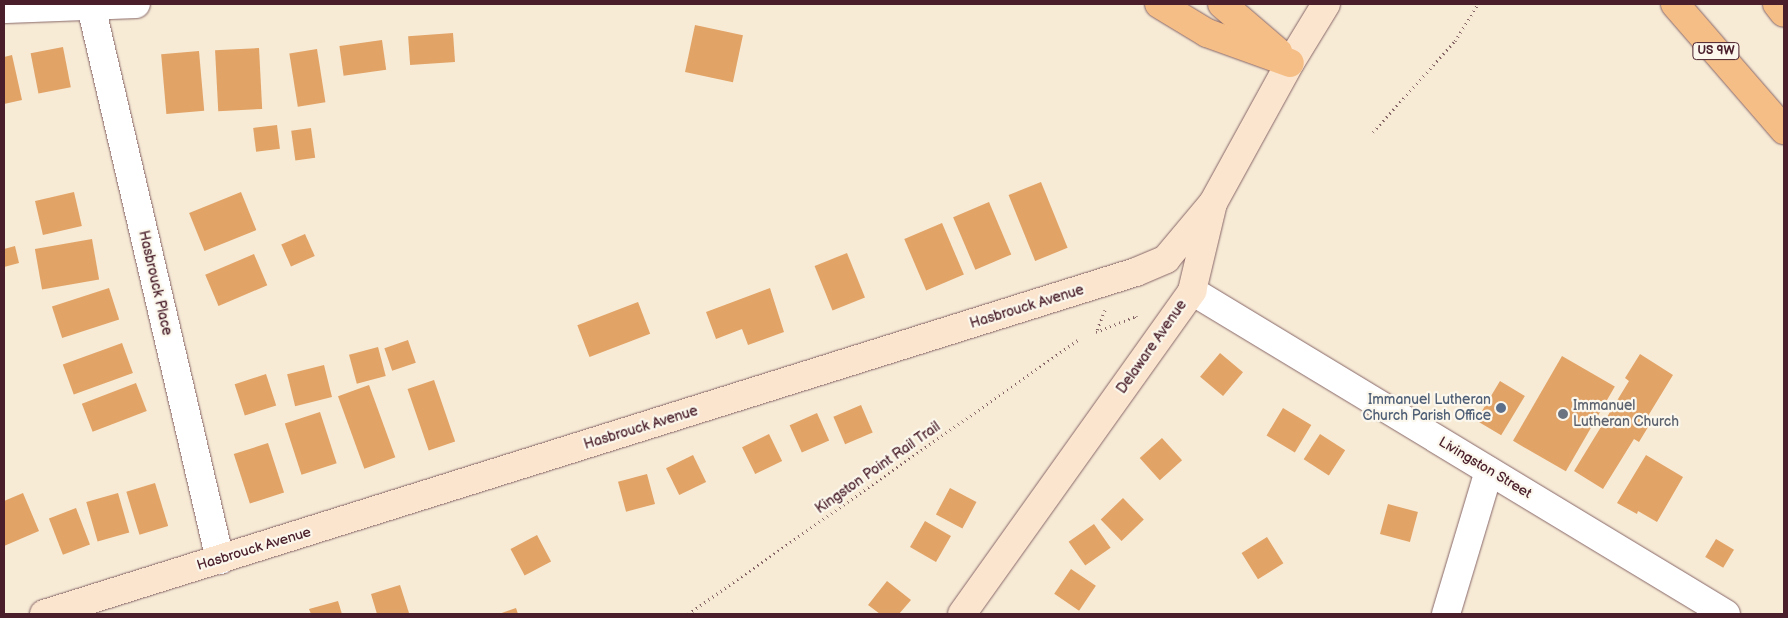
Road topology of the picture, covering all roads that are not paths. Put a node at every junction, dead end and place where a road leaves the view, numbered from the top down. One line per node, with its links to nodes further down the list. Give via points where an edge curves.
1 (136, 4): 8 (street)
2 (1159, 4): 11 (main road, via 1207,33)
3 (1222, 4): 11 (main road)
4 (1326, 4): 11 (main road, Delaware Avenue)
5 (1657, 4): 12 (main road)
6 (1675, 4): 12 (main road, US 9W)
7 (1776, 4): 10 (main road)
8 (91, 6): 9 (street); 17 (street, Hasbrouck Place)
9 (4, 9)
10 (1784, 13)
11 (1290, 63): 14 (main road, Delaware Avenue)
12 (1757, 99): 13 (main road, US 9W)
13 (1784, 130)
14 (1213, 202): 15 (main road, Delaware Avenue); 17 (main road, Hasbrouck Avenue, via 1166,259 1136,272)
15 (1192, 291): 16 (street, Livingston Street); 19 (main road, Delaware Avenue)
16 (1489, 471): 20 (street); 21 (street, Livingston Street)
17 (220, 560): 18 (main road, Hasbrouck Avenue)
18 (44, 614)
19 (962, 614)
20 (1446, 614)
21 (1726, 614)

